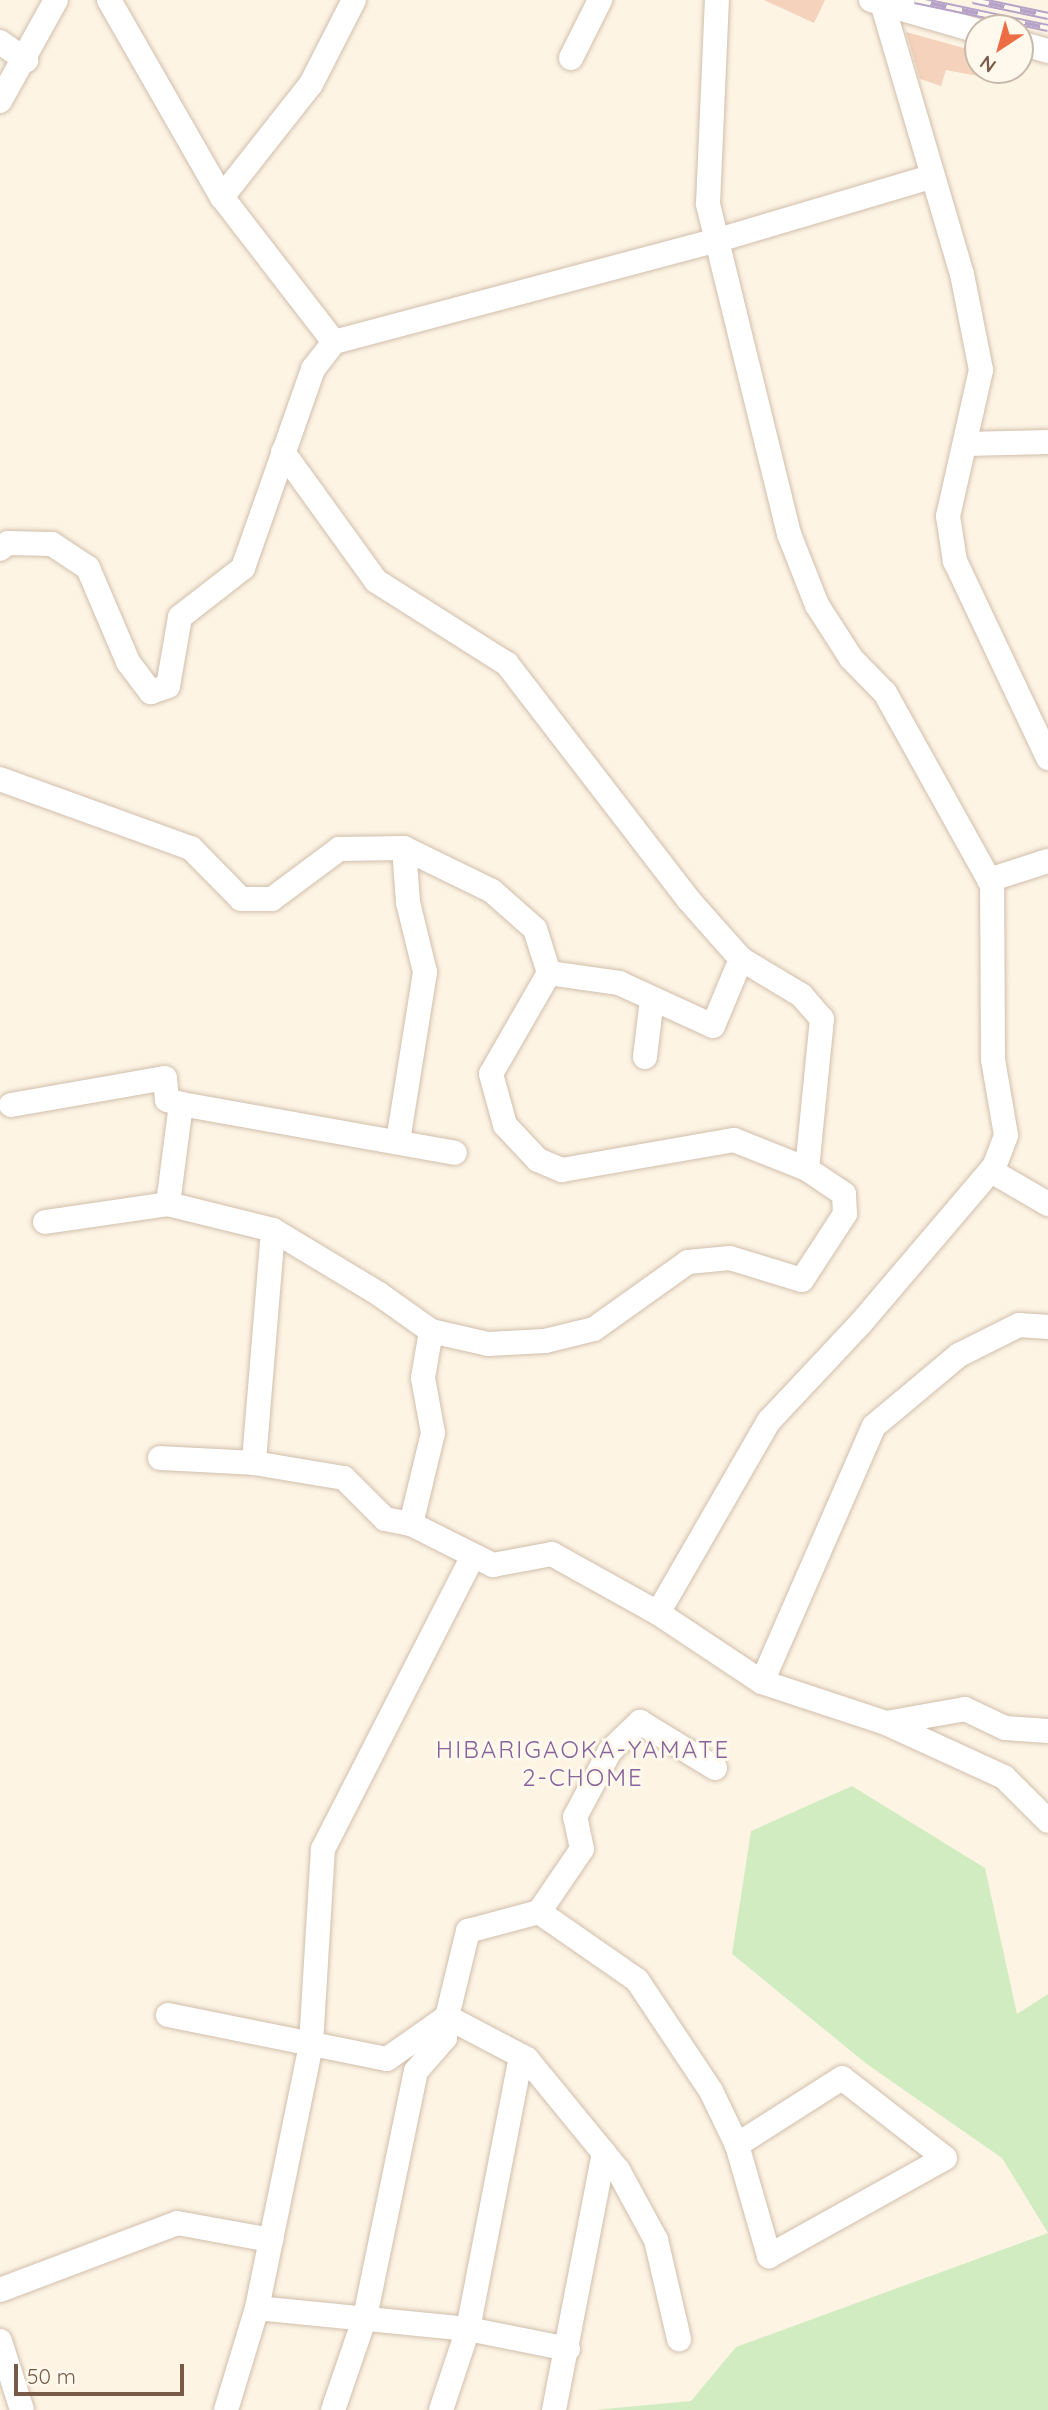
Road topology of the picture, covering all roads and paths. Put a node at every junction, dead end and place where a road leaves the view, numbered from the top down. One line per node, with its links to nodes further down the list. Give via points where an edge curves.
1 (57, 0): 10 (street)
2 (109, 0): 13 (street)
3 (354, 0): 13 (street, via 310,84)
4 (600, 0): 9 (street)
5 (717, 0): 14 (street, via 708,204)
6 (877, 3): 7 (street); 12 (street)
7 (964, 28)
8 (0, 42): 10 (street)
9 (571, 58)
10 (26, 60): 11 (street)
11 (0, 102)
12 (931, 177): 14 (street); 17 (street, via 962,274 981,370)
13 (222, 197): 15 (street)
14 (718, 240): 15 (street); 24 (street, via 789,534 817,605 851,658 885,693)
15 (334, 342): 18 (street, via 313,369)
16 (1048, 442): 17 (street)
17 (967, 444): 20 (street, via 948,516 955,561)
18 (283, 452): 19 (street, via 243,568 180,617 168,686 151,692 128,662 88,568 51,544 8,543); 25 (street, via 376,581 507,664 688,899)
19 (0, 549)
20 (1048, 758)
21 (0, 779): 22 (street, via 191,848 241,899 272,899 339,849)
22 (404, 848): 26 (street, via 492,891 535,929); 31 (street, via 408,902 425,972)
23 (1048, 861): 24 (street)
24 (989, 880): 34 (street, via 993,1060 1006,1135)
25 (741, 960): 27 (street, via 713,1026); 33 (street, via 801,995 822,1019)
26 (549, 973): 27 (street, via 619,983); 33 (street, via 491,1074 505,1125 538,1160 562,1170 734,1140)
27 (652, 998): 28 (street)
28 (645, 1057)
29 (181, 1104): 30 (street, via 167,1100 165,1078); 31 (street); 35 (street)
30 (11, 1105)
31 (398, 1141): 32 (street)
32 (455, 1153)
33 (807, 1169): 40 (street, via 844,1194 845,1214 802,1280 730,1258 688,1262 594,1329 545,1341 488,1344)
34 (991, 1171): 36 (street); 45 (street, via 861,1323 769,1421)
35 (168, 1204): 37 (street); 38 (street)
36 (1048, 1204)
37 (45, 1222)
38 (273, 1230): 40 (street); 42 (street)
39 (1048, 1328): 46 (street, via 1019,1325 959,1355 874,1426)
40 (431, 1331): 43 (street, via 423,1378 433,1433)
41 (160, 1458): 42 (street)
42 (254, 1463): 43 (street, via 344,1478 385,1519)
43 (411, 1524): 44 (street)
44 (473, 1556): 45 (street, via 493,1565 552,1554); 54 (street, via 323,1849)
45 (658, 1613): 46 (street)
46 (762, 1682): 47 (street)
47 (886, 1723): 48 (street, via 965,1709 1005,1728); 50 (street, via 1004,1777)
48 (1048, 1731)
49 (715, 1768): 51 (street, via 640,1723 610,1751 575,1817 582,1849)
50 (1045, 1815)
51 (539, 1912): 53 (street, via 468,1931); 56 (street, via 637,1980 711,2091)
52 (169, 2015): 54 (street)
53 (447, 2017): 54 (street, via 387,2059); 55 (street); 61 (street, via 445,2038 416,2071)
54 (311, 2044): 58 (street)
55 (522, 2056): 57 (street); 62 (street)
56 (737, 2145): 56 (street, via 769,2256 945,2158 842,2078)
57 (604, 2153): 63 (street, via 656,2240); 65 (street)
58 (271, 2240): 59 (street, via 177,2223); 60 (street)
59 (0, 2290)
60 (257, 2308): 61 (street); 67 (street)
61 (365, 2318): 62 (street); 68 (street)
62 (468, 2329): 65 (street); 69 (street)
63 (679, 2339)
64 (0, 2342): 66 (street)
65 (568, 2349): 70 (street)
66 (22, 2410)
67 (226, 2410)
68 (333, 2410)
69 (441, 2410)
70 (554, 2410)

